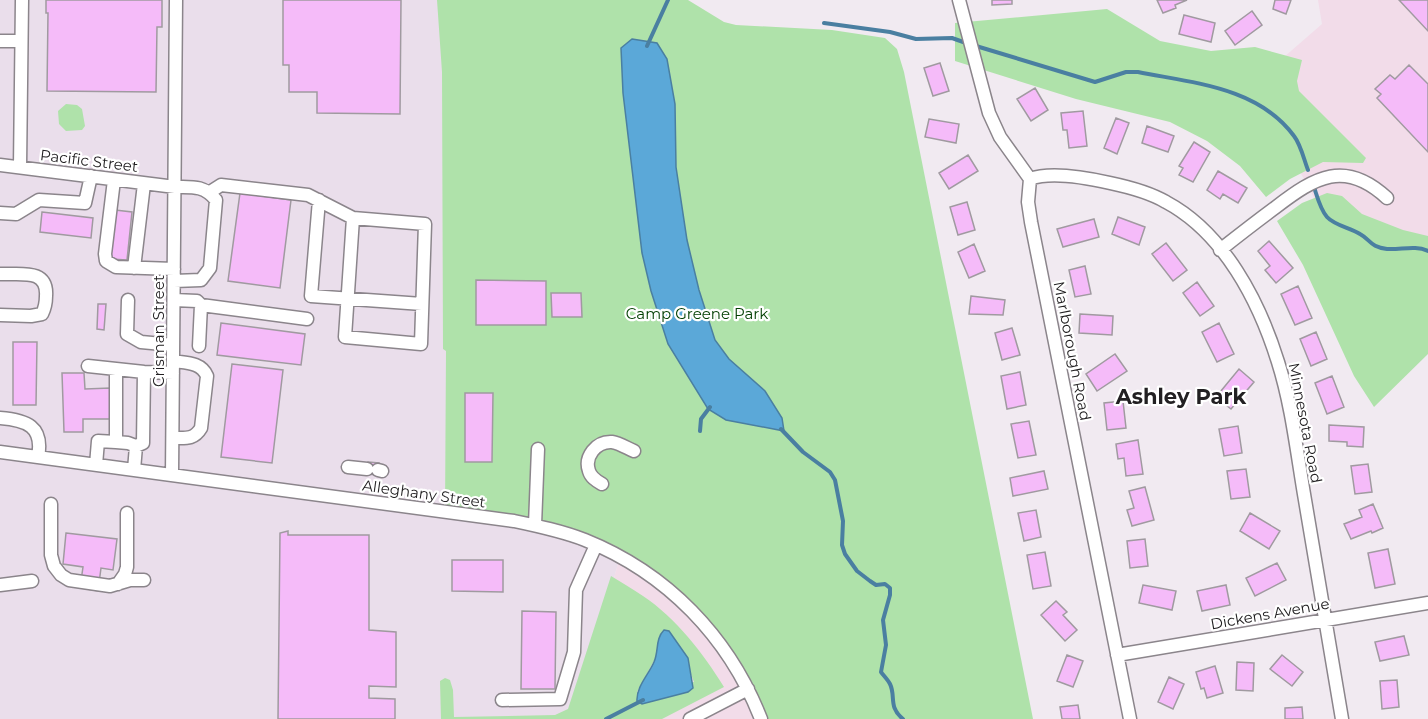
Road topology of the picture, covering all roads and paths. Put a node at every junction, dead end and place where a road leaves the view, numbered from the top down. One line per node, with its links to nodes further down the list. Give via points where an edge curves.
1 (22, 0): 5 (street)
2 (176, 0): 13 (street, Crisman Street)
3 (959, 0): 10 (street, via 989,113 1000,137)
4 (0, 41): 5 (street)
5 (21, 41): 7 (street)
6 (0, 165): 7 (street, Pacific Street); 8 (street)
7 (20, 167): 9 (street, Pacific Street)
8 (0, 174)
9 (91, 176): 11 (street, Pacific Street); 17 (street, via 85,203 39,200 16,214)
10 (1030, 178): 19 (street, Minnesota Road, via 1047,175 1102,181 1139,190 1186,215); 60 (street, Marlborough Road, via 1031,222)
11 (114, 180): 12 (street, Pacific Street); 20 (street, via 106,261 116,267)
12 (144, 183): 13 (street, Pacific Street); 20 (street)
13 (175, 188): 14 (street, Pacific Street, via 198,187); 22 (street, Crisman Street)
14 (210, 192): 16 (street, Pacific Street, via 221,185 308,195); 22 (street, via 216,200 210,268 201,280)
15 (1387, 198): 19 (street, via 1358,179 1327,175 1299,189)
16 (319, 200): 18 (street, Pacific Street); 23 (street, via 311,296)
17 (0, 213)
18 (353, 218): 23 (street); 26 (street, via 425,224)
19 (1220, 250): 59 (street, Minnesota Road, via 1254,301 1278,362)
20 (134, 267): 22 (street)
21 (0, 274): 28 (street, via 34,275 47,286 42,314)
22 (174, 275): 25 (street, Crisman Street)
23 (348, 298): 26 (street); 26 (street, via 345,337 421,344)
24 (128, 300): 30 (street, via 127,334 141,342)
25 (174, 300): 27 (street, via 197,302); 30 (street, Crisman Street)
26 (422, 304)
27 (201, 306): 29 (street); 31 (street)
28 (0, 315)
29 (307, 319)
30 (174, 345): 33 (street, Crisman Street)
31 (199, 346)
32 (88, 366): 34 (street)
33 (173, 367): 35 (street); 37 (street, Crisman Street); 37 (street, via 197,365 207,376 201,428 191,438)
34 (116, 369): 35 (street); 38 (street)
35 (144, 372): 39 (street, via 142,443)
36 (0, 417): 43 (street, via 23,420 38,435)
37 (173, 438): 48 (street, Crisman Street)
38 (116, 442): 39 (street); 44 (street, via 98,441)
39 (136, 446): 46 (street)
40 (538, 449): 52 (street)
41 (634, 451): 49 (street, via 611,442 599,444 592,451 588,470)
42 (0, 452): 43 (street, Alleghany Street)
43 (38, 457): 44 (street, Alleghany Street)
44 (96, 465): 46 (street, Alleghany Street)
45 (348, 467): 47 (street)
46 (134, 470): 48 (street, Alleghany Street)
47 (376, 470)
48 (172, 476): 52 (street, Alleghany Street)
49 (602, 484)
50 (51, 504): 56 (street, via 51,555 61,575 69,580)
51 (127, 513): 56 (street, via 126,567)
52 (536, 525): 53 (street, Alleghany Street)
53 (596, 545): 61 (street, Alleghany Street, via 644,570 690,608 724,649); 62 (street, via 576,590 574,652 560,699)
54 (144, 580): 56 (street)
55 (32, 581): 57 (street)
56 (118, 584)
57 (0, 585)
58 (1428, 603): 59 (street, Dickens Avenue)
59 (1325, 620): 60 (street, Dickens Avenue); 66 (street, Minnesota Road)
60 (1117, 656): 65 (street, Marlborough Road)
61 (748, 689): 63 (street); 64 (street, Alleghany Street)
62 (502, 700)
63 (690, 719)
64 (761, 719)
65 (1130, 719)
66 (1342, 719)

